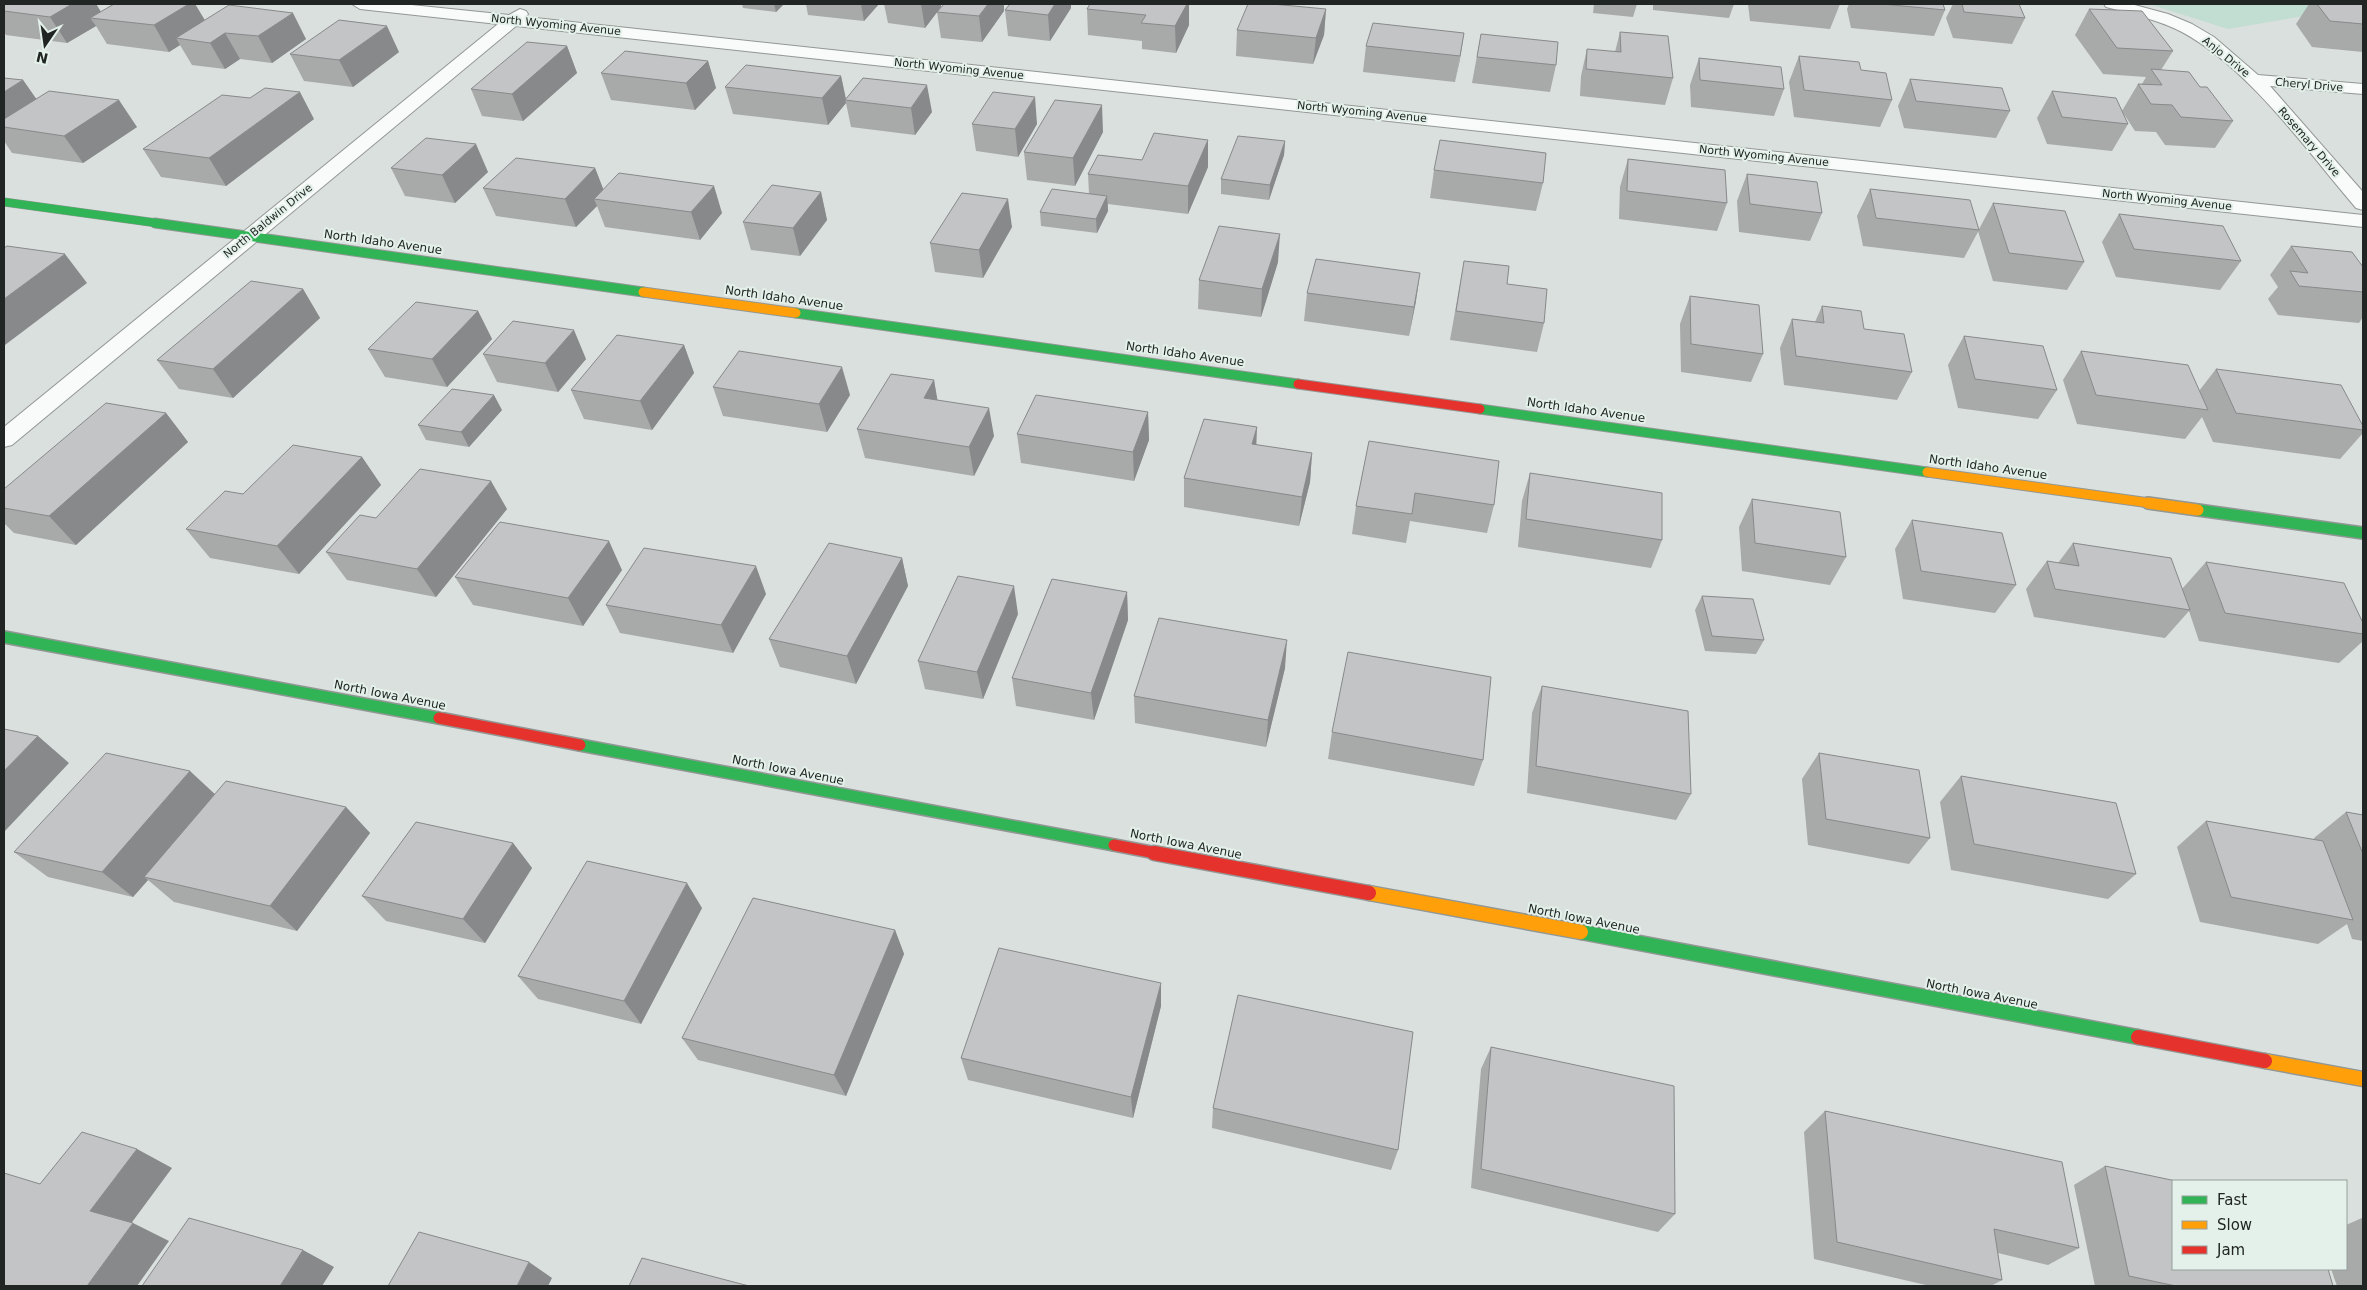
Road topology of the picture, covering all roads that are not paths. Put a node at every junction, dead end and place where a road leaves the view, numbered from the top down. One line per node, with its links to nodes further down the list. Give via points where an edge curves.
1 (360, 4): 4 (street, North Wyoming Avenue)
2 (533, 4): 4 (street, North Baldwin Drive)
3 (2112, 4): 5 (street, Anjo Drive, via 2174,23 2207,40)
4 (513, 20): 9 (street, North Wyoming Avenue); 10 (street, North Baldwin Drive)
5 (2254, 80): 6 (street, Cheryl Drive); 8 (street, Rosemary Drive)
6 (2363, 89)
7 (4, 202): 10 (street, North Idaho Avenue)
8 (2363, 204)
9 (2363, 221)
10 (250, 237): 11 (street, North Baldwin Drive); 12 (street, North Idaho Avenue)
11 (4, 439)
12 (2363, 533)
13 (4, 637): 14 (street, North Iowa Avenue)
14 (2363, 1079)

